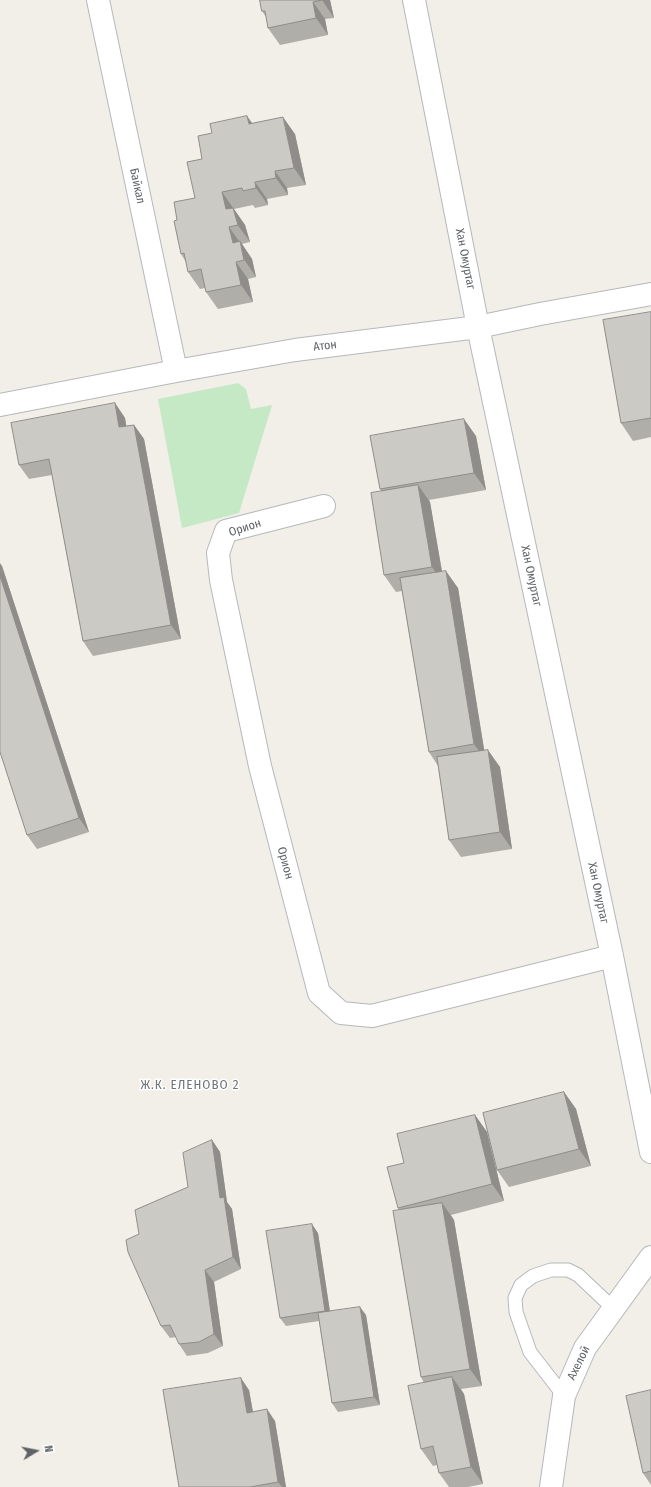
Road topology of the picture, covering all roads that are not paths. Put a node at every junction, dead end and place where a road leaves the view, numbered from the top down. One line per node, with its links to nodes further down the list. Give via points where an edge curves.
1 (98, 0): 5 (street, Байкал)
2 (414, 0): 4 (street, Хан Омуртаг)
3 (651, 294): 4 (street, Атон)
4 (478, 327): 5 (street, Атон, via 295,350); 8 (street, Хан Омуртаг)
5 (176, 371): 6 (street, Атон)
6 (0, 405)
7 (324, 506): 8 (street, Орион, via 226,531 218,553 221,580 260,766 319,993 341,1013 372,1016)
8 (612, 956): 9 (street, Хан Омуртаг)
9 (651, 1152)
10 (651, 1257): 11 (street, Ахелой)
11 (613, 1308): 12 (street, Ахелой, via 585,1348); 12 (lane, via 568,1270 551,1270 533,1276 521,1286 515,1298 516,1312 530,1352)
12 (564, 1396): 13 (street, Ахелой)
13 (551, 1487)

